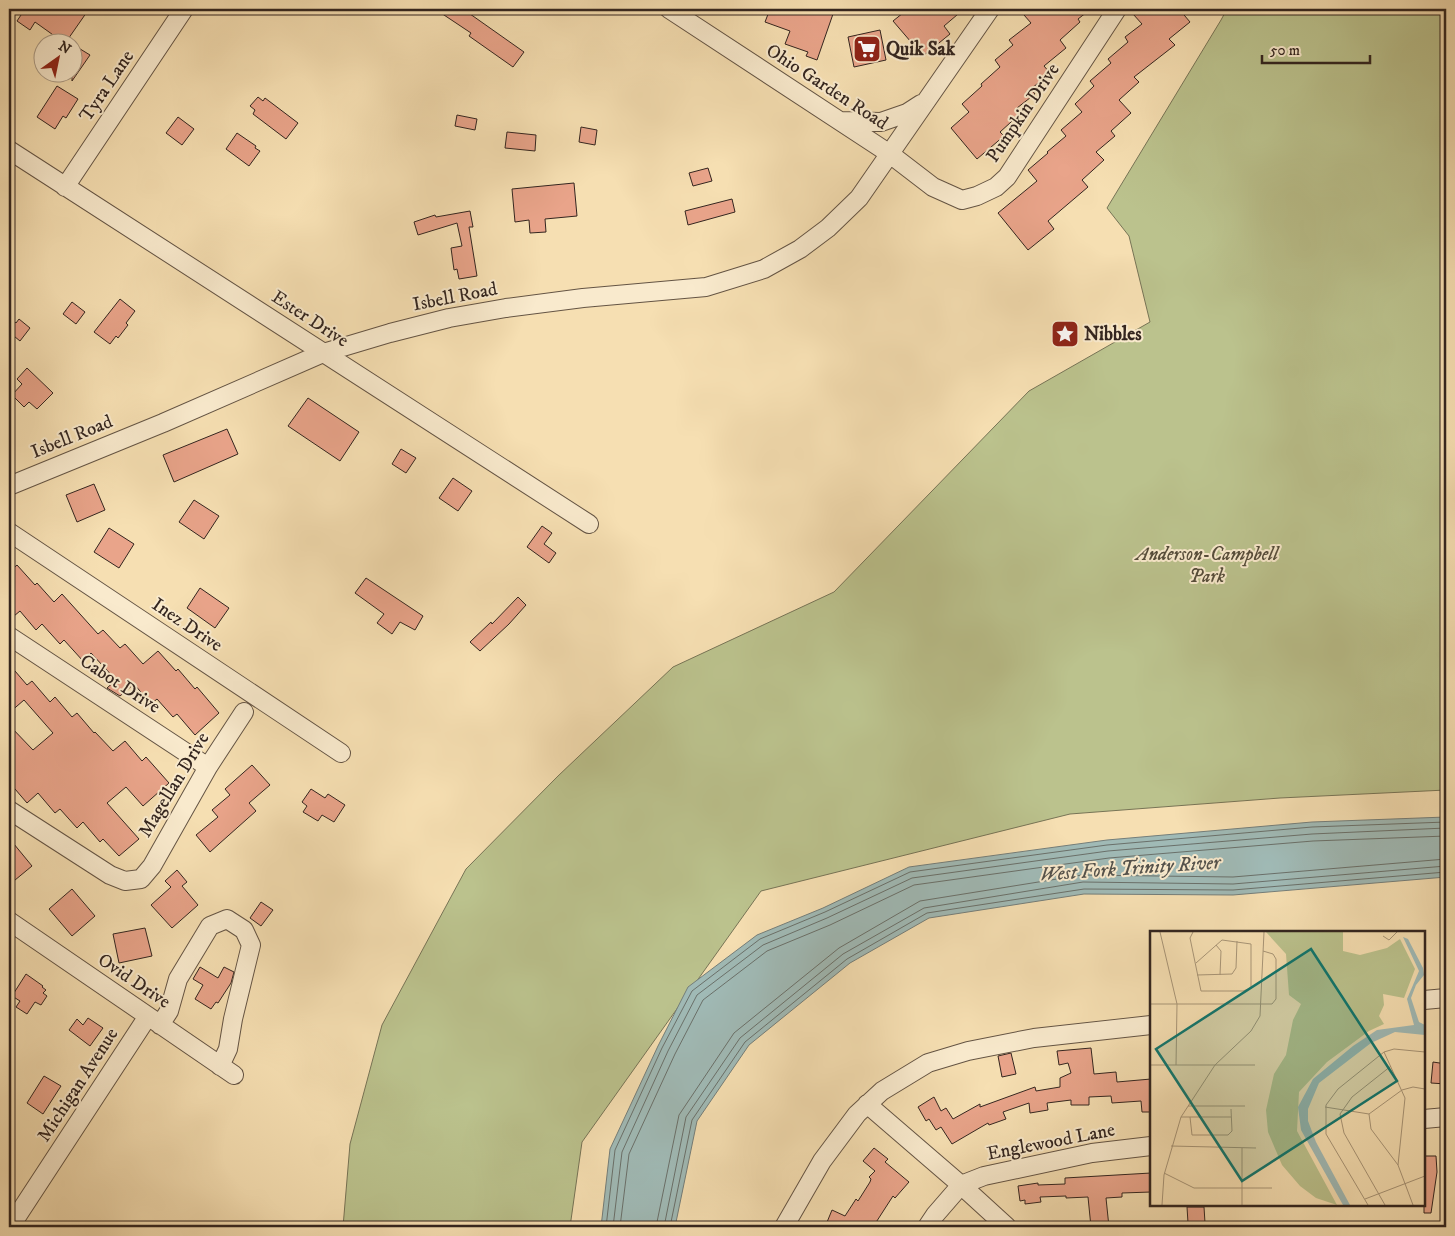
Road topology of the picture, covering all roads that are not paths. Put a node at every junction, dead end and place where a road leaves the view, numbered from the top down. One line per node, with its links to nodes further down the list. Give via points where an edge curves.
1 (184, 9): 9 (street, Tyra Lane)
2 (669, 9): 6 (street, Ohio Garden Road)
3 (990, 9): 5 (street, Ohio Garden Road)
4 (1117, 9): 8 (street, Pumpkin Drive, via 1007,177 996,186 962,200 933,187)
5 (928, 100): 6 (street, via 907,113 881,122); 8 (street, Ohio Garden Road)
6 (840, 121): 8 (street, Ohio Garden Road)
7 (9, 150): 9 (street, Ester Drive)
8 (890, 154): 10 (street, Isbell Road, via 859,198 828,228 800,249 764,269 706,287 582,298 449,318)
9 (65, 186): 10 (street, Ester Drive)
10 (323, 353): 11 (street, Isbell Road); 12 (street, Ester Drive)
11 (9, 486)
12 (589, 524)
13 (9, 532): 16 (street, Inez Drive)
14 (9, 636): 17 (street, Cabot Drive)
15 (244, 712): 17 (street, Magellan Drive)
16 (341, 753)
17 (208, 767): 18 (street, Magellan Drive, via 152,866 141,879 125,881 110,875)
18 (9, 810)
19 (9, 921): 22 (street, Ovid Drive)
20 (1446, 998): 21 (street)
21 (1425, 1000)
22 (154, 1021): 24 (street, Ovid Drive); 24 (street, Michigan Avenue, via 169,1010 178,979 210,926 227,919 244,930 251,945 233,1019); 30 (street, Michigan Avenue)
23 (1150, 1024): 25 (street, via 1034,1038 968,1051 928,1063)
24 (227, 1070)
25 (867, 1104): 29 (street); 31 (street, via 822,1160)
26 (1446, 1117): 27 (street)
27 (1425, 1119)
28 (1150, 1146): 29 (street, Englewood Lane, via 1092,1153 984,1176)
29 (961, 1185): 32 (street); 33 (street)
30 (10, 1227)
31 (784, 1227)
32 (927, 1227)
33 (1007, 1227)

